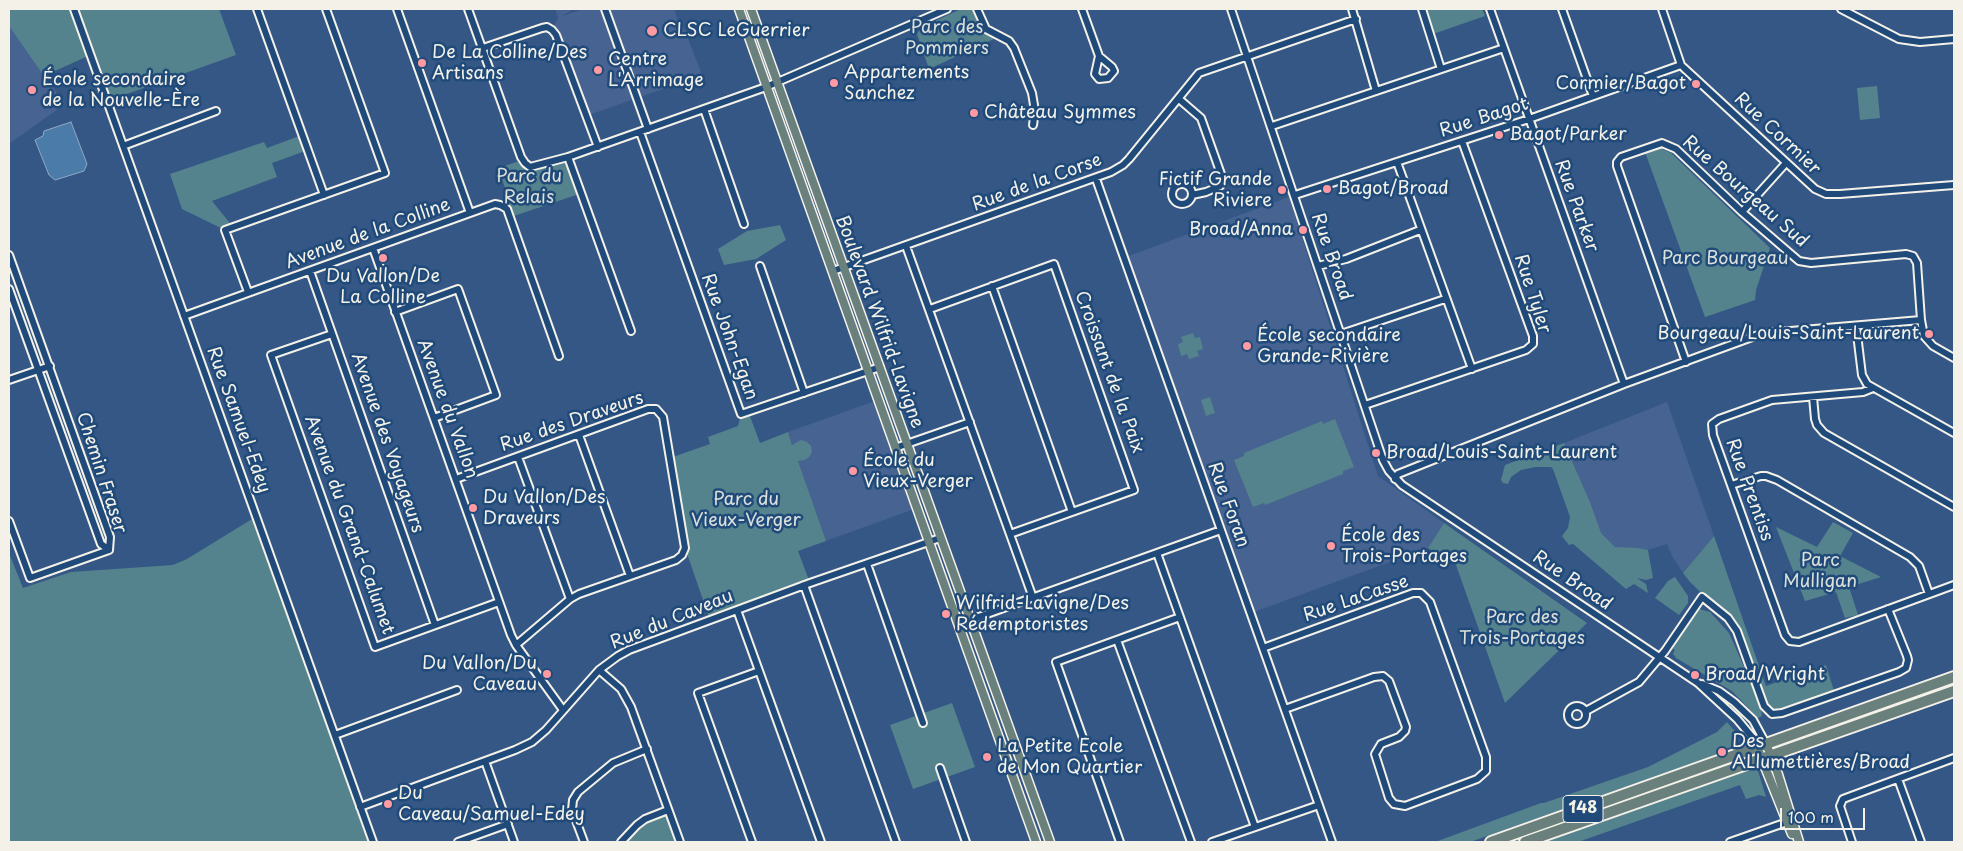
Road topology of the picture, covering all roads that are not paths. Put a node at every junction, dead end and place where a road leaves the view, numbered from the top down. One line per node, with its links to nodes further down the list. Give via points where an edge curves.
1 (74, 9): 40 (street, Rue Samuel-Edey)
2 (257, 9): 47 (street)
3 (326, 9): 47 (street, via 385,173)
4 (397, 9): 51 (street, Avenue de la Colline)
5 (468, 9): 21 (street)
6 (605, 9): 37 (street)
7 (739, 9): 28 (main road, Boulevard Wilfrid-Lavigne)
8 (751, 9): 27 (main road, Boulevard Wilfrid-Lavigne)
9 (948, 9): 27 (street)
10 (977, 9): 35 (street, via 986,29 1009,41 1014,48 1032,93 1035,111)
11 (1082, 9): 23 (street)
12 (1231, 9): 24 (street, Rue Broad)
13 (1352, 9): 19 (street)
14 (1422, 9): 26 (street)
15 (1490, 9): 22 (street, Rue Parker)
16 (1562, 9): 30 (street)
17 (1662, 9): 25 (street, Rue Cormier)
18 (1841, 9): 20 (street, via 1899,39 1920,42)
19 (1356, 19): 24 (street, Rue de la Corse); 29 (street)
20 (1954, 39)
21 (483, 48): 41 (street, via 542,28 552,30); 42 (street, via 525,163 530,167)
22 (1504, 48): 26 (street); 34 (street, Rue Parker)
23 (1099, 56)
24 (1247, 57): 31 (street, Rue de la Corse, via 1200,73); 36 (street, Rue Broad)
25 (1681, 65): 30 (street, Rue Bagot); 44 (street, Rue Cormier)
26 (1441, 69): 29 (street)
27 (776, 82): 28 (street); 59 (main road, Boulevard Wilfrid-Lavigne)
28 (766, 86): 32 (street); 61 (main road, Boulevard Wilfrid-Lavigne)
29 (1376, 91): 36 (street)
30 (1593, 96): 34 (street, Rue Bagot)
31 (1179, 99): 45 (street, Rue de la Corse, via 1123,165); 48 (street, via 1201,118 1222,177 1220,186)
32 (704, 109): 37 (street); 52 (street)
33 (216, 111): 40 (street)
34 (1529, 119): 39 (street, Rue Bagot); 83 (street, Rue Parker)
35 (1032, 125)
36 (1272, 126): 49 (street, Rue Broad)
37 (648, 129): 38 (street)
38 (640, 132): 41 (street); 85 (street, Rue John-Egan, via 741,414)
39 (1462, 141): 43 (street, Rue Bagot); 79 (street, Rue Tyler, via 1534,340 1526,350)
40 (123, 146): 68 (street, Rue Samuel-Edey)
41 (598, 147): 42 (street)
42 (568, 158): 71 (street)
43 (1397, 162): 49 (street, Rue Bagot); 53 (street)
44 (1786, 164): 46 (street, Rue Cormier, via 1815,189 1832,194); 50 (street)
45 (1096, 179): 54 (street, Rue de la Corse); 101 (street, Rue Foran)
46 (1954, 185)
47 (324, 195): 64 (street, via 225,230)
48 (1192, 195)
49 (1295, 195): 58 (street, Rue Broad)
50 (1742, 212): 69 (street, Rue Bourgeau Sud, via 1799,261 1811,263 1913,256); 76 (street, Rue Bourgeau Sud, via 1668,144 1656,144 1625,155 1617,162)
51 (470, 213): 55 (street, Avenue de la Colline); 74 (street, via 495,204 507,209)
52 (744, 224)
53 (1420, 230): 58 (street, via 1346,259); 65 (street)
54 (906, 246): 59 (street, Rue de la Corse); 66 (street)
55 (373, 248): 60 (street, Avenue de la Colline); 67 (street, Avenue du Vallon)
56 (9, 255): 77 (street, Chemin Fraser)
57 (760, 266): 85 (street)
58 (1318, 266): 73 (street, Rue Broad)
59 (844, 268): 61 (street, Rue de la Corse); 78 (main road, Boulevard Wilfrid-Lavigne)
60 (310, 271): 64 (street, Avenue de la Colline); 72 (street, Avenue des Voyageurs)
61 (833, 271): 81 (main road, Boulevard Wilfrid-Lavigne)
62 (992, 286): 66 (street, Croissant de la Paix); 99 (street); 99 (street, Croissant de la Paix, via 1054,264 1058,274 1134,490)
63 (9, 289): 80 (street, Chemin Fraser)
64 (248, 292): 68 (street, Avenue de la Colline)
65 (1445, 299): 73 (street); 79 (street)
66 (930, 309): 89 (street)
67 (395, 312): 88 (street, Avenue du Vallon); 88 (street, via 458,289 496,395)
68 (184, 316): 135 (street, Rue Samuel-Edey)
69 (1921, 320): 70 (street); 75 (street, via 1926,339)
70 (1856, 326): 76 (street, via 1761,334); 84 (street, via 1862,375)
71 (631, 330)
72 (332, 334): 120 (street, Avenue des Voyageurs); 120 (street, Avenue du Grand-Calumet, via 271,355 375,647)
73 (1341, 334): 87 (street, Rue Broad)
74 (560, 356)
75 (1954, 358)
76 (1686, 362): 83 (street)
77 (50, 366): 80 (street); 105 (street, Chemin Fraser, via 110,537)
78 (880, 366): 81 (street, Rue John-Egan); 92 (main road, Boulevard Wilfrid-Lavigne)
79 (1472, 369): 87 (street, Rue Tyler)
80 (39, 370): 82 (street); 105 (street, Chemin Fraser, via 101,544)
81 (867, 371): 85 (street, Rue John-Egan); 93 (main road, Boulevard Wilfrid-Lavigne)
82 (9, 380)
83 (1624, 384): 96 (street, via 1398,474)
84 (1873, 388): 86 (street, Rue Prentiss); 90 (street)
85 (804, 393)
86 (1813, 397): 97 (street, Rue Prentiss, via 1772,400 1712,424); 98 (street, via 1815,419 1824,433)
87 (1365, 405): 96 (street, Rue Broad, via 1383,460)
88 (434, 418): 95 (street, Avenue du Vallon)
89 (970, 422): 92 (street); 102 (street)
90 (1954, 433)
91 (579, 435): 94 (street, Rue des Draveurs); 108 (street); 108 (street, Rue des Draveurs, via 648,409 656,409 663,417 685,548 676,560)
92 (906, 444): 93 (street); 103 (main road, Boulevard Wilfrid-Lavigne)
93 (895, 448): 104 (main road, Boulevard Wilfrid-Lavigne)
94 (518, 457): 95 (street, Rue des Draveurs); 113 (street)
95 (456, 479): 114 (street, Avenue du Vallon)
96 (1395, 479): 124 (street, Rue Broad)
97 (1732, 485): 111 (street, via 1760,476 1777,480 1910,557 1919,566); 115 (street, Rue Prentiss, via 1785,635 1790,641 1799,642)
98 (1954, 508)
99 (1072, 512): 102 (street, Croissant de la Paix)
100 (9, 521): 105 (street, via 30,578)
101 (1221, 530): 106 (street); 123 (street, Rue Foran)
102 (1010, 534): 112 (street)
103 (940, 538): 104 (street, Rue du Caveau); 118 (main road, Boulevard Wilfrid-Lavigne)
104 (929, 542): 107 (street, Rue du Caveau); 119 (main road, Boulevard Wilfrid-Lavigne)
105 (109, 550)
106 (1157, 553): 112 (street); 117 (street)
107 (867, 564): 109 (street, Rue du Caveau); 134 (street)
108 (630, 576): 113 (street, Rue des Draveurs)
109 (804, 585): 116 (street, Rue du Caveau); 157 (street)
110 (1954, 585): 111 (street, Rue Prentiss)
111 (1929, 594): 115 (street, Rue Prentiss)
112 (1033, 598): 118 (street)
113 (570, 599): 122 (street, Rue des Draveurs)
114 (499, 602): 120 (street, Avenue du Grand-Calumet); 122 (street, Avenue du Vallon)
115 (1888, 609): 124 (street, via 1907,656 1906,668 1782,713 1772,714 1764,706 1737,631 1728,618 1702,598)
116 (737, 610): 125 (street, Rue du Caveau, via 629,650); 126 (street)
117 (1180, 617): 121 (street); 148 (street)
118 (970, 620): 119 (street); 160 (main road, Boulevard Wilfrid-Lavigne)
119 (959, 624): 159 (main road, Boulevard Wilfrid-Lavigne)
120 (435, 625)
121 (1117, 640): 161 (street, via 1056,662); 162 (street)
122 (516, 645): 131 (street, Avenue du Vallon)
123 (1263, 648): 132 (street, Rue Foran); 132 (street, Rue LaCasse, via 1413,593 1421,593 1430,602 1486,758 1486,771 1477,779 1405,806 1394,804 1389,798 1376,754 1381,744 1399,737 1406,727 1390,682 1383,676)
124 (1660, 658): 128 (street, Rue Broad); 133 (street, via 1639,682)
125 (599, 670): 131 (street, Rue du Caveau); 137 (street, via 627,697)
126 (759, 671): 155 (street, via 698,693); 156 (street)
127 (1954, 677): 136 (highway, 148)
128 (1698, 683): 136 (street, Rue Broad); 136 (street, Rue Broad, via 1719,691 1753,720)
129 (457, 690): 135 (street)
130 (1954, 690): 138 (highway, 148)
131 (563, 710): 140 (street, Rue du Caveau, via 532,742)
132 (1285, 710): 143 (street, Rue Foran)
133 (1586, 711)
134 (923, 723)
135 (335, 735): 144 (street, Rue Samuel-Edey)
136 (1761, 745): 138 (main road); 165 (highway, 148)
137 (647, 749): 145 (street); 152 (street, via 613,763 578,792 572,810)
138 (1767, 757): 146 (main road); 166 (highway, 148)
139 (1954, 758): 142 (street)
140 (485, 761): 144 (street, Rue du Caveau); 147 (street)
141 (940, 768): 158 (street)
142 (1898, 779): 169 (street, via 1843,799 1840,806); 170 (street)
143 (1319, 805): 148 (street); 164 (street, Rue Foran)
144 (360, 807): 149 (street, Rue Samuel-Edey)
145 (668, 810): 153 (street, via 637,825); 154 (street)
146 (1790, 821): 167 (street); 168 (main road)
147 (508, 824): 150 (street); 151 (street)
148 (1255, 827): 163 (street)
149 (373, 842)
150 (458, 842)
151 (514, 842)
152 (584, 842)
153 (621, 842)
154 (680, 842)
155 (752, 842)
156 (821, 842)
157 (896, 842)
158 (966, 842)
159 (1036, 842)
160 (1050, 842)
161 (1120, 842)
162 (1191, 842)
163 (1212, 842)
164 (1332, 842)
165 (1491, 842)
166 (1525, 842)
167 (1730, 842)
168 (1798, 842)
169 (1852, 842)
170 (1921, 842)

